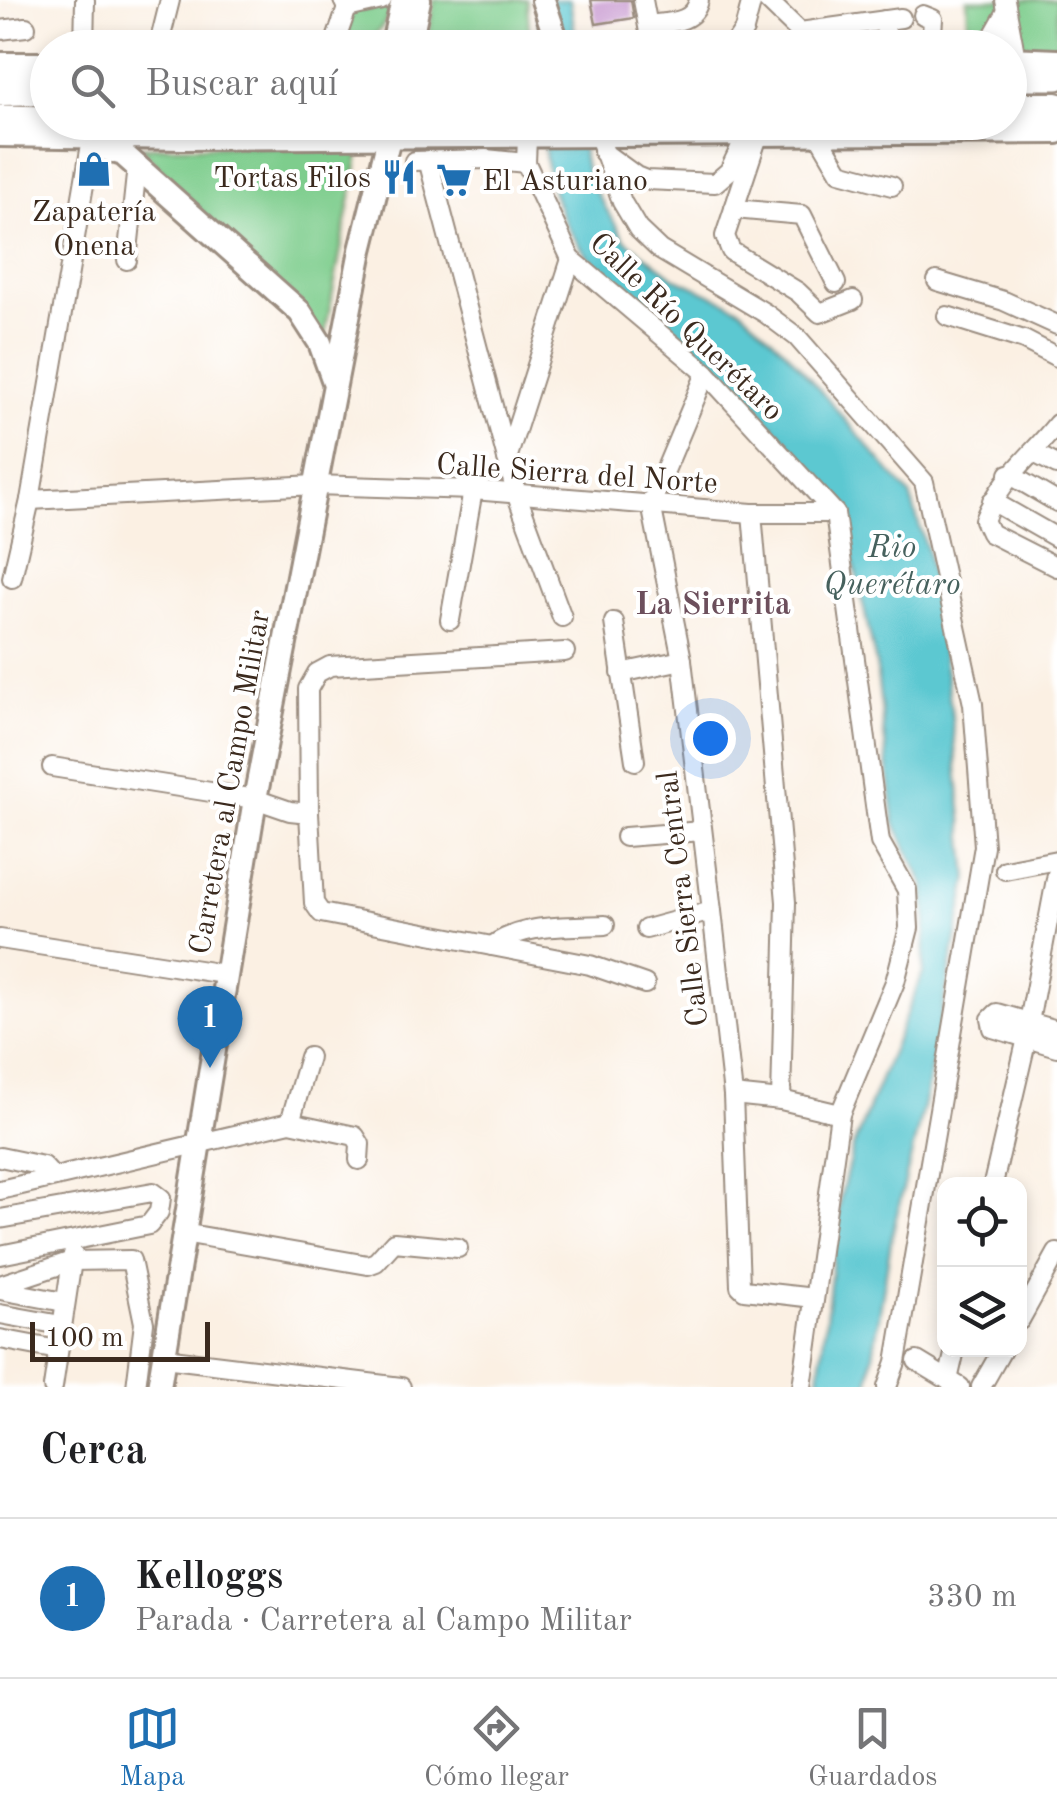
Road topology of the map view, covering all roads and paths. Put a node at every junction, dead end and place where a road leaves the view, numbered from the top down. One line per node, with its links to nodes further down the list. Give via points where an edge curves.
1 (85, 0): 17 (street)
2 (170, 0): 18 (street)
3 (382, 0): 11 (street)
4 (403, 0): 20 (main road)
5 (419, 0): 21 (main road)
6 (543, 0): 22 (main road)
7 (643, 0): 14 (street)
8 (699, 0): 14 (street, via 688,19)
9 (752, 0): 24 (street)
10 (767, 0): 25 (street)
11 (345, 4): 19 (street)
12 (1006, 6): 29 (street)
13 (924, 15): 28 (street, via 934,19)
14 (648, 26): 23 (street)
15 (26, 27): 16 (street)
16 (0, 30)
17 (84, 30)
18 (162, 30)
19 (338, 30)
20 (396, 30)
21 (413, 30)
22 (552, 30)
23 (649, 30)
24 (744, 30)
25 (798, 30)
26 (814, 30): 27 (street, via 893,19)
27 (891, 30)
28 (933, 30)
29 (995, 30)
30 (1057, 60): 31 (main road)
31 (1027, 63)
32 (0, 64): 33 (main road)
33 (30, 64)
34 (1027, 69): 35 (highway)
35 (1057, 77)
36 (1027, 90): 37 (street)
37 (1057, 90)
38 (1057, 102): 41 (street)
39 (0, 104): 40 (street)
40 (30, 104)
41 (1027, 111)
42 (0, 118): 45 (highway)
43 (1027, 118): 44 (highway)
44 (1057, 119)
45 (30, 123)
46 (30, 131): 49 (main road)
47 (1057, 132): 48 (main road)
48 (1027, 133)
49 (0, 135)
50 (82, 140): 61 (main road)
51 (382, 140): 76 (main road, Carretera al Campo Militar)
52 (457, 140): 62 (main road)
53 (519, 140): 62 (main road)
54 (531, 140): 63 (street, Calle Río Querétaro)
55 (580, 140): 60 (main road)
56 (627, 140): 60 (main road)
57 (749, 140): 60 (street, via 715,183 646,180)
58 (751, 140): 66 (street)
59 (821, 140): 65 (street, via 840,172)
60 (596, 141): 156 (street, via 638,228 660,250 797,337 924,482 973,704 984,846)
61 (91, 144): 64 (main road); 85 (street)
62 (485, 148): 63 (street); 79 (street, via 421,161)
63 (526, 163): 67 (street, Calle Río Querétaro)
64 (137, 166): 68 (street); 76 (main road, via 300,312)
65 (892, 186)
66 (734, 210): 70 (street, via 802,215); 71 (street, via 725,236 731,250 798,292 820,314)
67 (571, 259): 75 (street, Calle Río Querétaro); 79 (street)
68 (127, 260)
69 (937, 281): 73 (street)
70 (836, 283)
71 (853, 300)
72 (948, 316): 74 (street)
73 (1057, 324)
74 (1057, 356)
75 (706, 373): 88 (street); 90 (street, Calle Río Querétaro)
76 (334, 383): 82 (main road, Carretera al Campo Militar)
77 (1057, 424): 78 (street)
78 (1034, 453): 80 (street); 81 (street)
79 (507, 460): 84 (street)
80 (1057, 465)
81 (1009, 474): 86 (street); 87 (street)
82 (315, 485): 83 (street, Calle Sierra del Norte); 85 (street, Calle Sierra del Norte); 102 (main road, Carretera al Campo Militar)
83 (472, 490): 84 (street, Calle Sierra del Norte); 95 (street)
84 (516, 493): 88 (street, Calle Sierra del Norte); 94 (street)
85 (30, 500): 93 (street)
86 (992, 501): 91 (street); 92 (street, via 984,520 990,533)
87 (1057, 502)
88 (650, 504): 89 (street, Calle Sierra del Norte); 98 (street, Calle Sierra Central)
89 (752, 513): 90 (street, Calle Sierra del Norte); 122 (street, via 786,902)
90 (836, 514): 123 (street, via 880,842 910,906 895,982)
91 (1057, 538)
92 (1057, 567)
93 (12, 578)
94 (562, 618)
95 (450, 620)
96 (614, 622): 99 (street)
97 (565, 652): 103 (street, via 330,666 317,673 308,689)
98 (682, 660): 99 (street); 104 (street, Calle Sierra Central)
99 (621, 674): 100 (street)
100 (635, 761)
101 (52, 768): 102 (street)
102 (256, 799): 103 (street); 115 (main road, Carretera al Campo Militar)
103 (309, 812): 114 (street, via 314,903 321,913)
104 (702, 830): 105 (street); 109 (street, Calle Sierra Central)
105 (626, 837)
106 (1057, 860): 107 (street)
107 (1006, 870)
108 (1057, 874): 110 (street)
109 (712, 911): 112 (street); 121 (street, Calle Sierra Central)
110 (1054, 911): 117 (street)
111 (605, 925): 114 (street, via 531,930)
112 (646, 929)
113 (0, 939): 115 (street)
114 (492, 946): 116 (street, via 590,965)
115 (224, 974): 125 (main road, Carretera al Campo Militar)
116 (645, 984)
117 (1028, 1030): 118 (street); 119 (street); 129 (street)
118 (1057, 1030)
119 (1057, 1047)
120 (309, 1057): 124 (street)
121 (733, 1096): 122 (street); 139 (street, Calle Sierra Central, via 740,1286)
122 (782, 1100): 123 (street)
123 (840, 1114): 139 (street)
124 (290, 1122): 125 (street); 127 (street, via 355,1136)
125 (198, 1143): 128 (street); 132 (main road, Carretera al Campo Militar)
126 (0, 1157): 128 (street, via 43,1166)
127 (359, 1160)
128 (53, 1177): 130 (street)
129 (995, 1177)
130 (0, 1190)
131 (0, 1219): 133 (street, via 152,1192 162,1198 149,1225)
132 (184, 1233): 134 (street, via 368,1265 394,1242); 148 (main road, Carretera al Campo Militar)
133 (73, 1241): 136 (street); 137 (street)
134 (458, 1248)
135 (1057, 1254): 141 (street)
136 (0, 1255)
137 (72, 1261): 138 (street); 140 (street); 152 (street, via 131,1260 144,1324)
138 (0, 1288): 140 (street)
139 (814, 1298): 155 (street)
140 (64, 1302): 143 (street)
141 (1027, 1308)
142 (0, 1314): 143 (street)
143 (61, 1325): 145 (street)
144 (0, 1339): 145 (street)
145 (58, 1350): 151 (street)
146 (955, 1357): 150 (street)
147 (998, 1357): 157 (street)
148 (164, 1358): 153 (main road, Carretera al Campo Militar); 154 (street)
149 (916, 1361): 150 (street)
150 (954, 1383)
151 (53, 1387)
152 (136, 1387)
153 (159, 1387)
154 (402, 1387)
155 (802, 1387)
156 (887, 1387)
157 (981, 1387)

